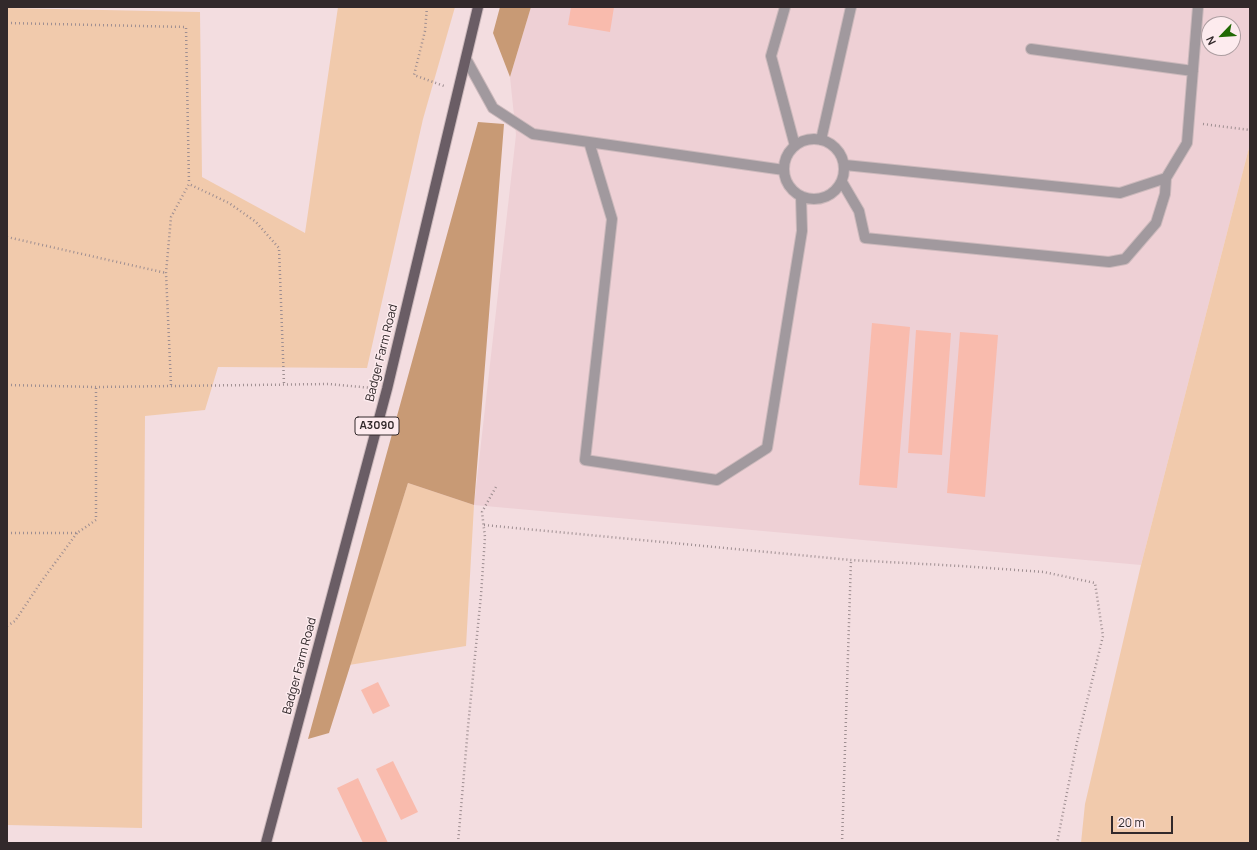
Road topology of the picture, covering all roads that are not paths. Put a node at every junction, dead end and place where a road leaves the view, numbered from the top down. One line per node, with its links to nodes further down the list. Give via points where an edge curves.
1 (478, 7): 6 (main road, Badger Farm Road / A3090)
2 (785, 7): 10 (lane, via 771,56)
3 (851, 7): 8 (lane)
4 (1198, 7): 7 (lane)
5 (1031, 49): 7 (lane)
6 (466, 59): 9 (lane, via 493,108 533,134); 16 (main road, Badger Farm Road / A3090, via 387,389)
7 (1193, 71): 13 (lane, via 1187,143)
8 (821, 140): 10 (lane, via 803,141); 11 (lane, via 837,149)
9 (589, 142): 12 (lane); 15 (lane, via 612,219 585,460 717,480 767,448 802,231)
10 (795, 146): 12 (lane, via 785,161)
11 (844, 165): 13 (lane, via 1120,193); 14 (lane)
12 (784, 170): 15 (lane, via 789,185)
13 (1166, 178): 14 (lane, via 1165,194 1156,223 1125,259 1109,262 865,238 859,211)
14 (842, 182): 15 (lane, via 832,194 824,198 809,199)
15 (801, 196)
16 (266, 843)

